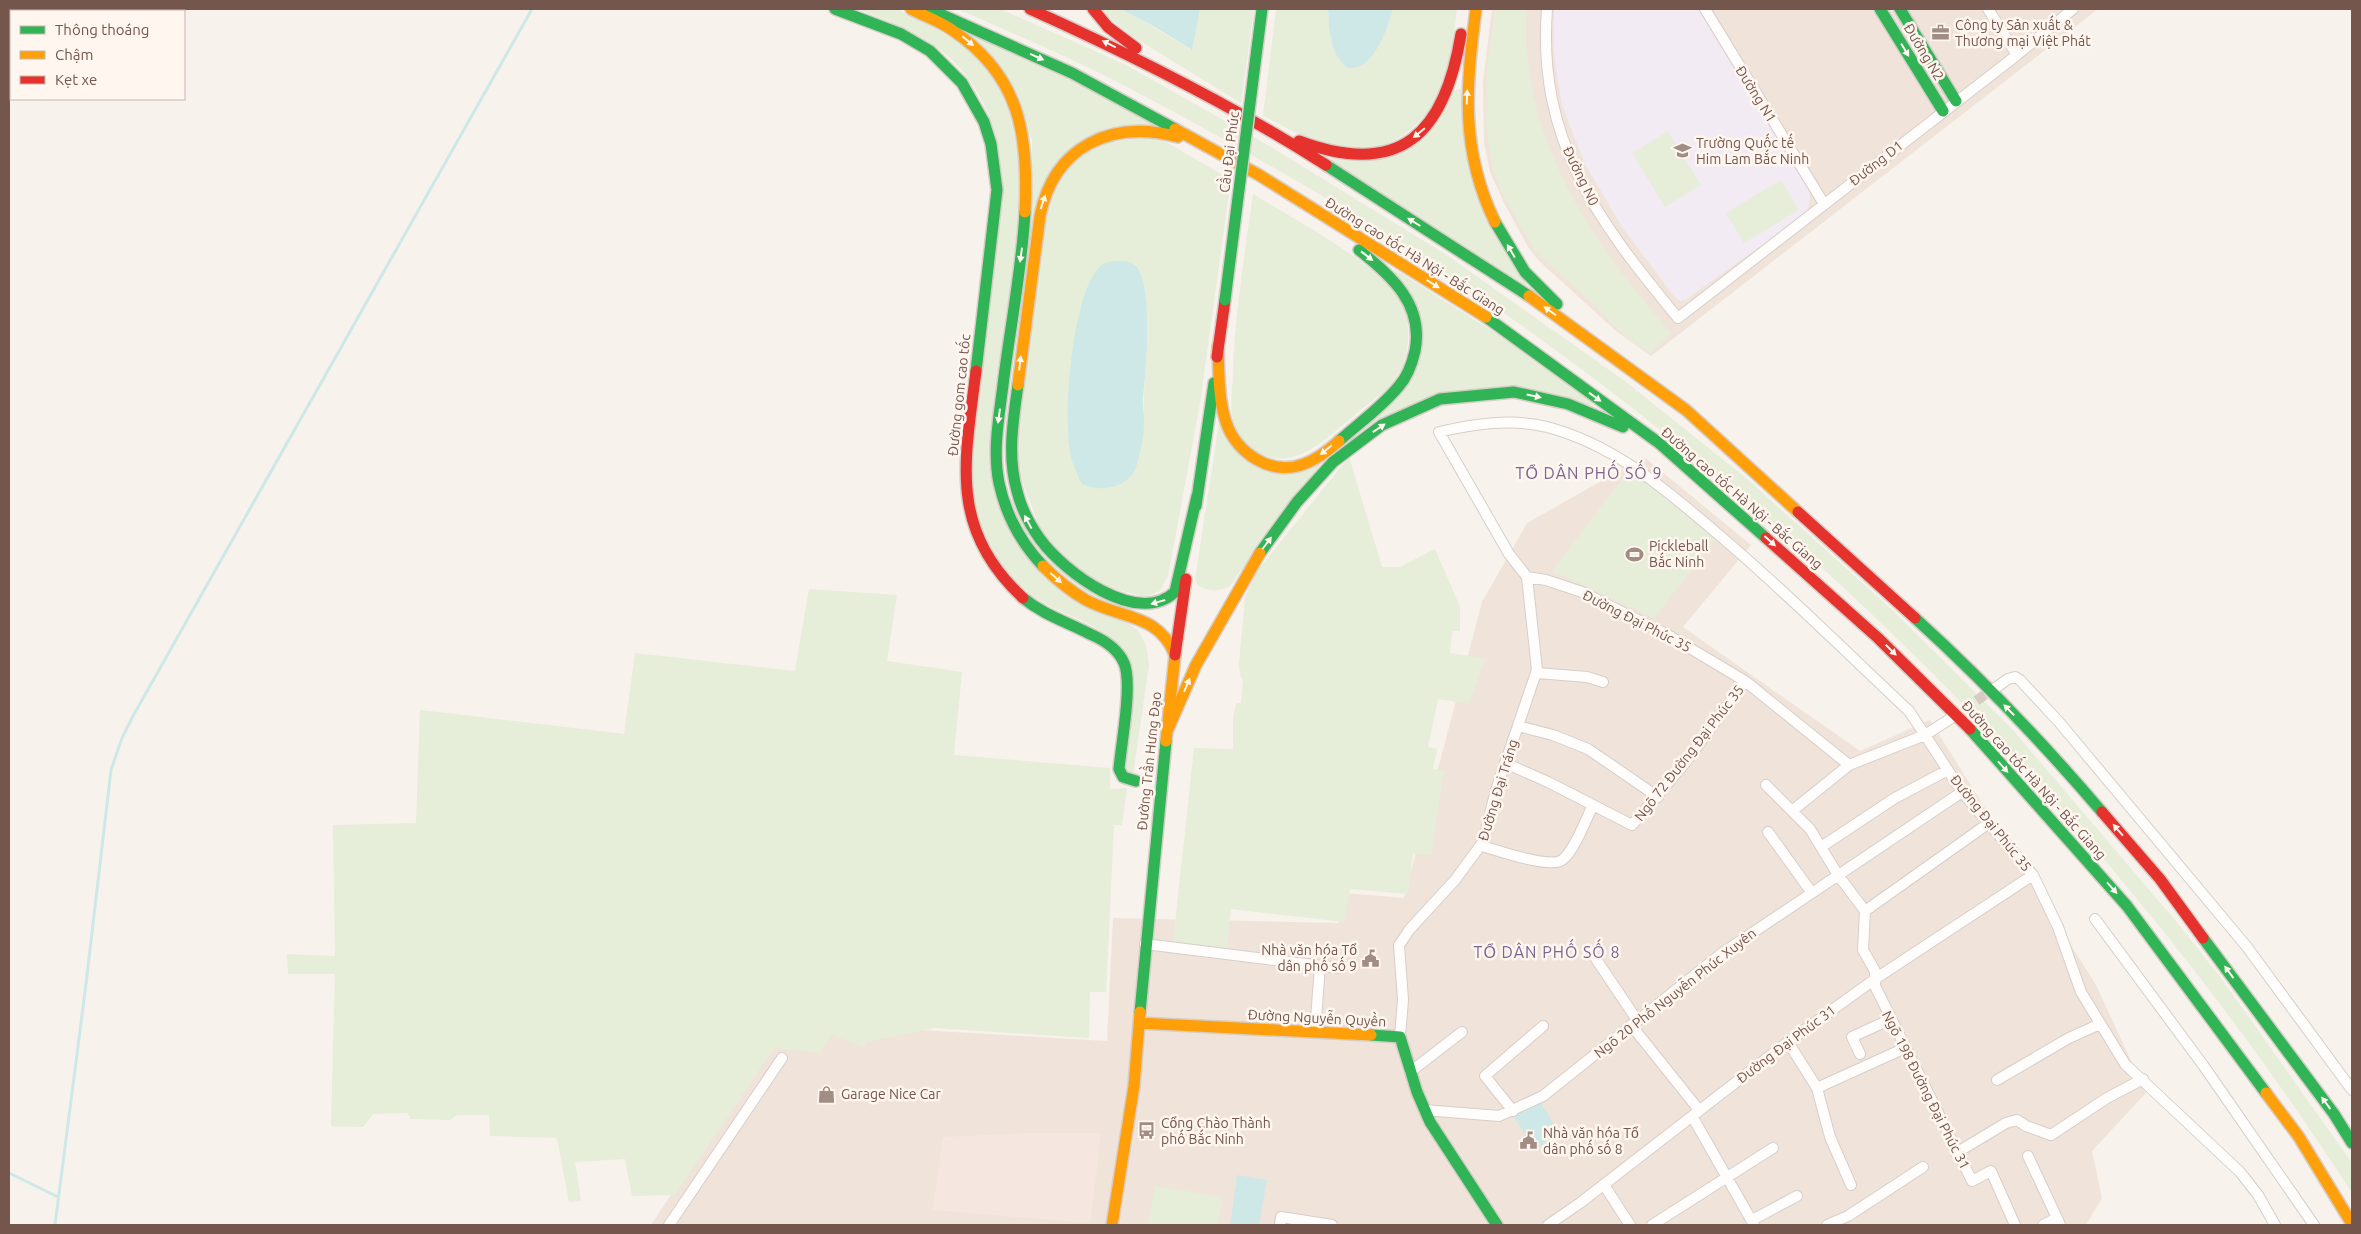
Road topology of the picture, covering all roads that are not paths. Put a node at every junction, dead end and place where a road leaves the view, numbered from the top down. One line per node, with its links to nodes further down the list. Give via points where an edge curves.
1 (835, 9): 42 (main road, Đường gom cao tốc, via 909,38 941,60 967,89 986,127 993,149 997,190 966,455 969,509 994,565 1021,596 1054,620 1111,645 1122,655 1128,678 1119,769 1123,777)
2 (911, 9): 30 (main road, one-way to 30, via 950,26 992,64 1013,98 1026,141 1026,218 996,438 998,476 1007,508 1028,548 1053,575 1076,594 1098,606 1152,623 1168,639)
3 (929, 9): 20 (main road, Đường cao tốc Hà Nội - Bắc Giang, one-way to 20, via 1072,73)
4 (1030, 9): 17 (main road, Đường cao tốc Hà Nội - Bắc Giang, one-way to 4, via 1115,47)
5 (1093, 9): 17 (main road, via 1125,41 1181,72)
6 (1262, 9): 23 (main road, Cầu Đại Phúc, bridge)
7 (1464, 9): 19 (main road, one-way to 19, via 1457,61 1449,90 1434,119 1413,139 1384,152 1350,155)
8 (1476, 9): 26 (main road, one-way to 8, via 1687,403 1546,295 1511,252 1477,185 1470,154 1467,100)
9 (1547, 9): 24 (street, Đường N0, via 1544,41 1547,69 1559,128 1573,166 1614,238)
10 (1704, 9): 22 (street, Đường N1)
11 (1900, 9): 16 (main road, Đường N2)
12 (1988, 9): 15 (street)
13 (2073, 9): 15 (street, Đường D1)
14 (1885, 11): 18 (main road, Đường N2, one-way to 18)
15 (2017, 55): 16 (street, Đường D1)
16 (1956, 101): 18 (street, Đường D1)
17 (1233, 110): 19 (main road, Đường cao tốc Hà Nội - Bắc Giang)
18 (1942, 111): 22 (street, Đường D1)
19 (1275, 133): 26 (main road, Đường cao tốc Hà Nội - Bắc Giang, one-way to 19, via 1686,410 1514,285)
20 (1259, 175): 21 (main road, Đường cao tốc Hà Nội - Bắc Giang); 27 (main road, one-way to 20, via 1175,592 1155,604 1138,604 1115,597 1080,580 1047,550 1028,522 1015,487 1010,450 1039,218 1048,189 1061,167 1087,145 1114,133 1139,130 1165,133)
21 (1288, 193): 25 (main road, one-way to 25, via 1377,264 1404,290 1415,313 1417,330 1409,370 1387,399 1324,452 1296,467 1281,467 1253,458 1238,446 1232,436 1222,397); 28 (main road, Đường cao tốc Hà Nội - Bắc Giang, one-way to 28, via 1492,322 1659,443)
22 (1824, 204): 24 (street, Đường D1)
23 (1225, 300): 25 (main road, Đường Trần Hưng Đạo)
24 (1678, 318)
25 (1218, 346): 27 (main road, Đường Trần Hưng Đạo)
26 (1741, 458): 82 (main road, Đường cao tốc Hà Nội - Bắc Giang, one-way to 26, via 2160,879 2068,772 1959,658)
27 (1197, 496): 30 (main road, Đường Trần Hưng Đạo)
28 (1734, 509): 37 (main road, one-way to 28, via 1230,599 1298,502 1333,462 1382,425 1440,399 1514,392 1568,404 1626,428); 94 (main road, Đường cao tốc Hà Nội - Bắc Giang, one-way to 94, via 1878,638 1966,725 2127,906 2299,1137)
29 (1527, 577): 31 (street, Đường Đại Tráng, via 1538,658); 32 (street, Đường Đại Phúc 35, via 1582,592 1668,635); 38 (street, Đường Đại Phúc 35, via 1509,554 1439,432 1477,423 1526,423 1574,436 1640,470 1750,561 1909,711)
30 (1175, 655): 37 (main road, Đường Trần Hưng Đạo)
31 (1536, 673): 33 (street, via 1587,677); 36 (street, Đường Đại Tráng)
32 (1745, 681): 40 (street, Đường Đại Phúc 35); 45 (street, Ngõ 72 Đường Đại Phúc 35)
33 (1603, 682)
34 (1994, 689): 78 (street, via 2015,677 2059,722 2247,947)
35 (1950, 719): 38 (street)
36 (1518, 726): 39 (street, Đường Đại Tráng); 45 (street, via 1588,749)
37 (1168, 730): 57 (main road, Đường Trần Hưng Đạo)
38 (1925, 734): 40 (street); 41 (street, Đường Đại Phúc 35)
39 (1505, 762): 46 (street); 50 (street, Đường Đại Tráng)
40 (1849, 765): 47 (street)
41 (1948, 770): 44 (street, Đường Đại Phúc 35); 51 (street, via 1896,798)
42 (1136, 781)
43 (1766, 785): 47 (street)
44 (1962, 792): 48 (street, Đường Đại Phúc 35); 52 (street, Ngõ 20 Phố Nguyễn Phúc Xuyên)
45 (1658, 797): 46 (street, Ngõ 72 Đường Đại Phúc 35, via 1632,825)
46 (1593, 805): 50 (street, via 1562,860 1539,861)
47 (1792, 811): 51 (street, via 1810,829)
48 (1989, 823): 53 (street, Đường Đại Phúc 35); 55 (street)
49 (1768, 832): 54 (street)
50 (1482, 846): 69 (street, Đường Đại Tráng, via 1399,945 1403,1000)
51 (1821, 847): 52 (street)
52 (1838, 875): 54 (street, Ngõ 20 Phố Nguyễn Phúc Xuyên); 55 (street)
53 (2033, 875): 61 (street, Đường Đại Phúc 31); 65 (street, Đường Đại Phúc 35, via 2058,927 2080,992)
54 (1812, 893): 64 (street, Ngõ 20 Phố Nguyễn Phúc Xuyên, via 1721,954)
55 (1865, 911): 61 (street, Ngõ 198 Đường Đại Phúc 31, via 1863,950 1875,971)
56 (2095, 919): 108 (street)
57 (1145, 944): 59 (street); 63 (main road, Đường Trần Hưng Đạo)
58 (1596, 958): 64 (street)
59 (1320, 966): 60 (street); 67 (street)
60 (1338, 968)
61 (1875, 978): 62 (street, Ngõ 198 Đường Đại Phúc 31, via 1875,986); 70 (street, Đường Đại Phúc 31)
62 (1891, 1019): 71 (street, Ngõ 198 Đường Đại Phúc 31); 72 (street, via 1852,1037)
63 (1139, 1023): 67 (main road, Đường Nguyễn Quyền); 96 (main road, Đường Trần Hưng Đạo, via 1132,1095)
64 (1634, 1023): 80 (street, Ngõ 20 Phố Nguyễn Phúc Xuyên, via 1543,1096); 81 (street)
65 (2100, 1024): 75 (street, Đường Đại Phúc 35, via 2125,1064); 76 (street, via 2069,1038)
66 (1543, 1026): 80 (street, via 1486,1076)
67 (1315, 1032): 69 (main road, Đường Nguyễn Quyền)
68 (1462, 1032): 74 (street)
69 (1400, 1037): 74 (main road, Đường Nguyễn Quyền)
70 (1788, 1042): 77 (street); 81 (street, Đường Đại Phúc 31)
71 (1905, 1048): 77 (street); 84 (street, Ngõ 198 Đường Đại Phúc 31)
72 (1860, 1054)
73 (782, 1058): 95 (street)
74 (1410, 1072): 79 (main road, Đường Nguyễn Quyền)
75 (2143, 1079): 84 (street, via 2051,1135 2017,1120 2006,1123); 107 (street, Đường Đại Phúc 35, via 2240,1172)
76 (1997, 1080)
77 (1817, 1088): 89 (street, via 1830,1136)
78 (2352, 1090)
79 (1424, 1110): 80 (street, Ngõ 20 Phố Nguyễn Phúc Xuyên, via 1499,1116); 91 (main road, Đường Nguyễn Quyền)
80 (1513, 1111)
81 (1695, 1113): 87 (street); 88 (street, Đường Đại Phúc 31)
82 (2352, 1143)
83 (1773, 1148): 87 (street)
84 (1956, 1153): 105 (street, Ngõ 198 Đường Đại Phúc 31, via 1972,1181 1991,1171)
85 (2028, 1156): 92 (street)
86 (1923, 1167): 104 (street, via 1848,1216)
87 (1727, 1177): 93 (street); 103 (street)
88 (1604, 1185): 101 (street, Đường Đại Phúc 31); 102 (street)
89 (1851, 1185)
90 (1797, 1196): 93 (street)
91 (1486, 1209): 99 (street); 100 (main road, Đường Nguyễn Quyền)
92 (2059, 1222): 106 (street)
93 (1753, 1223)
94 (2352, 1224)
95 (669, 1225)
96 (1112, 1225)
97 (1280, 1225): 98 (street, via 1281,1217)
98 (1332, 1225)
99 (1490, 1225)
100 (1497, 1225)
101 (1548, 1225)
102 (1630, 1225)
103 (1652, 1225)
104 (1827, 1225)
105 (2015, 1225)
106 (2043, 1225)
107 (2275, 1225)
108 (2314, 1225)

